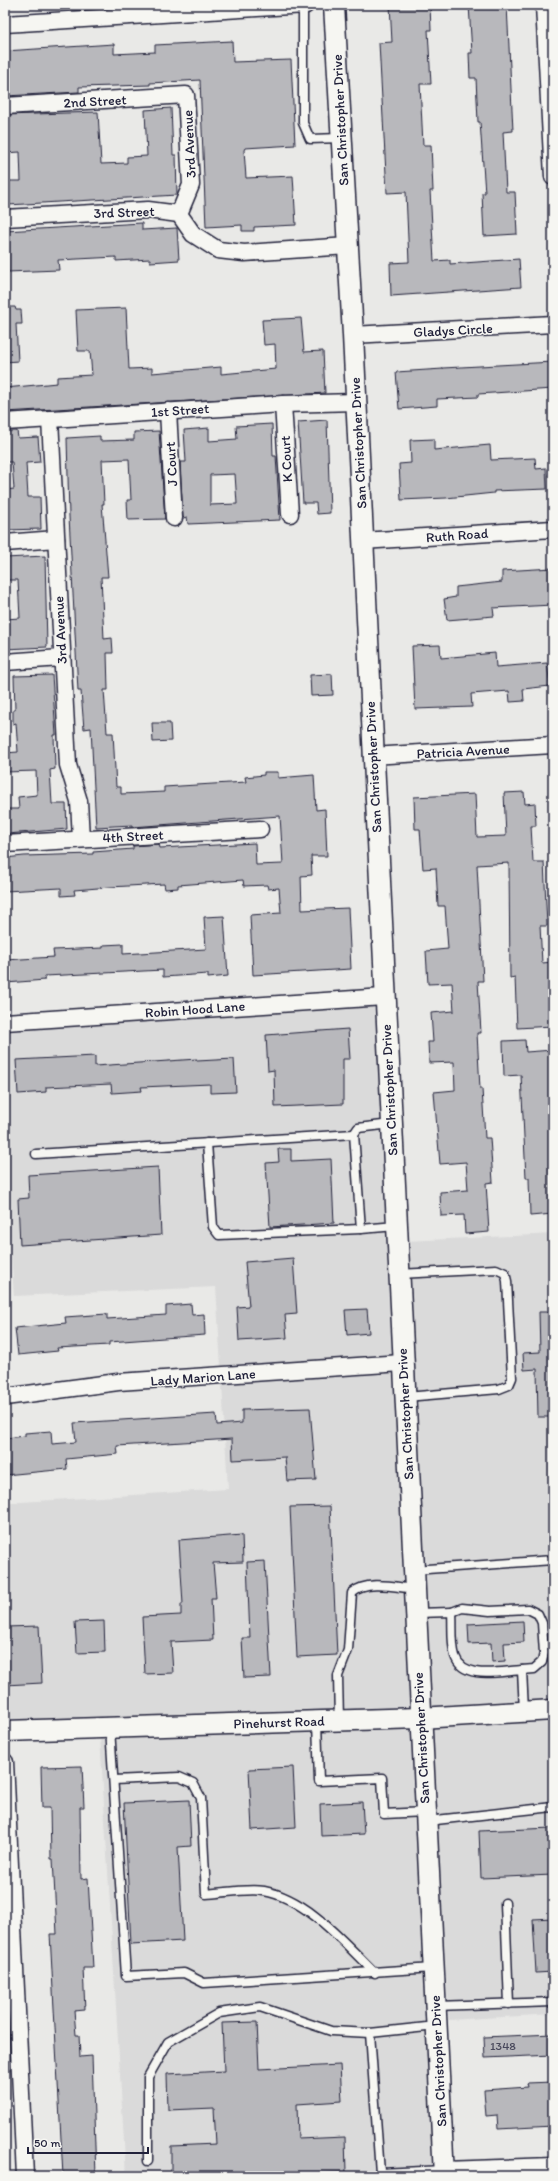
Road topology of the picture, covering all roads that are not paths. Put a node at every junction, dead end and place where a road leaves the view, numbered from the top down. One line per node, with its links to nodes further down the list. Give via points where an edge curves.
1 (305, 5): 4 (street); 7 (lane, via 303,123 310,139)
2 (334, 5): 7 (street, San Christopher Drive)
3 (544, 5): 8 (street)
4 (5, 24)
5 (186, 95): 6 (street, 2nd Street); 9 (street, 3rd Avenue, via 191,185)
6 (5, 106)
7 (341, 138): 11 (street, San Christopher Drive)
8 (553, 178)
9 (179, 214): 10 (street, 3rd Street, via 148,210); 11 (street, via 193,234 218,250 244,253)
10 (5, 218)
11 (348, 246): 13 (street, San Christopher Drive)
12 (553, 324): 13 (street, Gladys Circle)
13 (353, 335): 14 (street, San Christopher Drive)
14 (356, 402): 15 (street, 1st Street); 23 (street, San Christopher Drive)
15 (283, 404): 16 (street, 1st Street); 19 (street, K Court)
16 (168, 411): 17 (street, 1st Street); 20 (street, J Court)
17 (50, 419): 18 (street, 1st Street); 22 (street, 3rd Avenue)
18 (5, 422)
19 (290, 514)
20 (174, 518)
21 (553, 529): 23 (street, Ruth Road)
22 (56, 539): 24 (street); 25 (street, 3rd Avenue)
23 (362, 541): 28 (street, San Christopher Drive)
24 (5, 543)
25 (61, 658): 26 (street); 30 (street, 3rd Avenue, via 68,765 79,801)
26 (5, 662)
27 (553, 745): 28 (street, Patricia Avenue)
28 (372, 756): 32 (street, San Christopher Drive)
29 (260, 829): 30 (street, 4th Street)
30 (81, 839): 31 (street, 4th Street)
31 (5, 844)
32 (384, 997): 33 (street, Robin Hood Lane); 34 (street, San Christopher Drive)
33 (5, 1022)
34 (391, 1124): 35 (lane, via 358,1128); 38 (street, San Christopher Drive)
35 (354, 1134): 36 (lane); 39 (lane)
36 (207, 1143): 37 (lane); 39 (lane, via 215,1232 219,1236)
37 (36, 1154)
38 (396, 1226): 39 (lane); 40 (street, San Christopher Drive)
39 (361, 1228)
40 (398, 1274): 41 (street, San Christopher Drive); 43 (lane, via 496,1269 505,1273 512,1378 509,1385 499,1389)
41 (402, 1363): 42 (street, Lady Marion Lane, via 118,1382); 43 (street, San Christopher Drive)
42 (5, 1396)
43 (404, 1397): 45 (street, San Christopher Drive)
44 (553, 1560): 45 (lane)
45 (413, 1579): 47 (street, San Christopher Drive); 52 (lane, via 358,1588 352,1593 348,1650 338,1676)
46 (452, 1612): 47 (lane); 48 (lane, via 455,1655 459,1665 470,1672); 48 (lane, via 462,1608 490,1611 528,1609 538,1614 542,1623 542,1662 534,1669)
47 (415, 1613): 51 (street, San Christopher Drive)
48 (522, 1670): 50 (lane)
49 (553, 1710): 50 (street, Pinehurst Road)
50 (524, 1711): 51 (street, Pinehurst Road)
51 (420, 1718): 52 (street, Pinehurst Road); 59 (street, San Christopher Drive)
52 (340, 1720): 53 (street, Pinehurst Road)
53 (317, 1721): 54 (street, Pinehurst Road); 59 (lane, via 319,1781 382,1778 384,1814)
54 (110, 1728): 55 (street, Pinehurst Road); 57 (lane)
55 (5, 1731)
56 (5, 1762): 61 (street)
57 (114, 1780): 63 (lane, via 179,1777 193,1783 201,1798 206,1894 263,1890 285,1896 304,1907); 63 (lane, via 126,1976 184,1973 204,1983)
58 (553, 1807): 59 (lane)
59 (425, 1817): 62 (street, San Christopher Drive)
60 (505, 1903): 65 (lane)
61 (10, 1950): 72 (street)
62 (433, 1968): 63 (lane); 66 (street, San Christopher Drive)
63 (375, 1973)
64 (553, 2002): 65 (lane)
65 (509, 2004): 66 (lane)
66 (434, 2006): 67 (street, San Christopher Drive)
67 (436, 2026): 68 (lane); 71 (street, San Christopher Drive)
68 (370, 2033): 69 (lane, via 331,2031 260,2007 219,2013 168,2042 148,2077); 71 (lane, via 380,2173)
69 (148, 2161)
70 (553, 2166): 71 (street)
71 (444, 2173)
72 (25, 2176)

